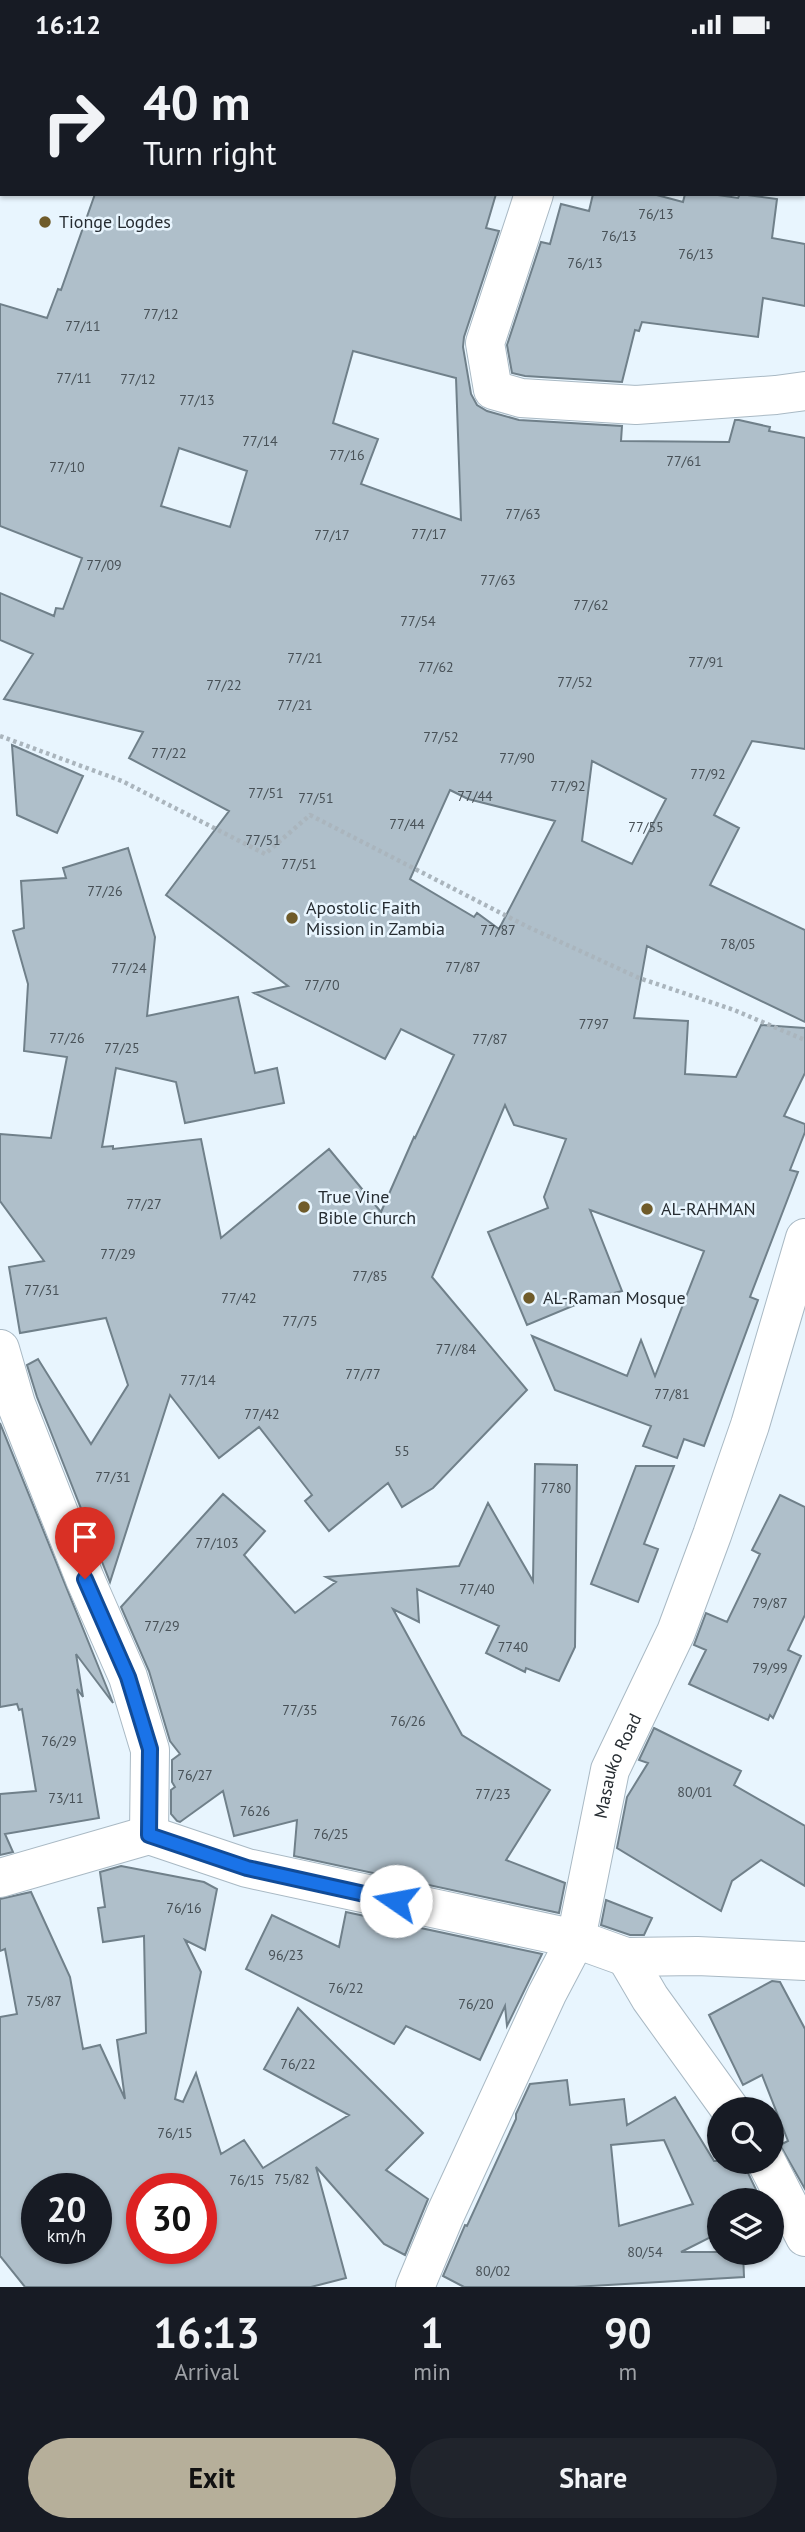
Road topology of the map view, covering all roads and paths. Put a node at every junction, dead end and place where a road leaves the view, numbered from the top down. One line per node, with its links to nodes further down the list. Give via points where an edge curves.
1 (533, 196): 2 (street, via 485,343 493,390 521,398 636,405)
2 (805, 391)
3 (0, 736): 4 (path, via 122,782 265,854 310,815 528,927 639,978)
4 (805, 1040)
5 (805, 1238): 9 (street, Masauko Road, via 750,1425 703,1560 676,1632 610,1770)
6 (0, 1349): 7 (street, via 16,1404 128,1677 150,1749)
7 (149, 1835): 8 (street); 9 (street, via 247,1868)
8 (0, 1878)
9 (576, 1940): 10 (street); 15 (street, Masauko Road, via 547,1994)
10 (626, 1957): 11 (street); 12 (street)
11 (805, 1961)
12 (721, 2097)
13 (773, 2174): 14 (street)
14 (805, 2237)
15 (415, 2287)

